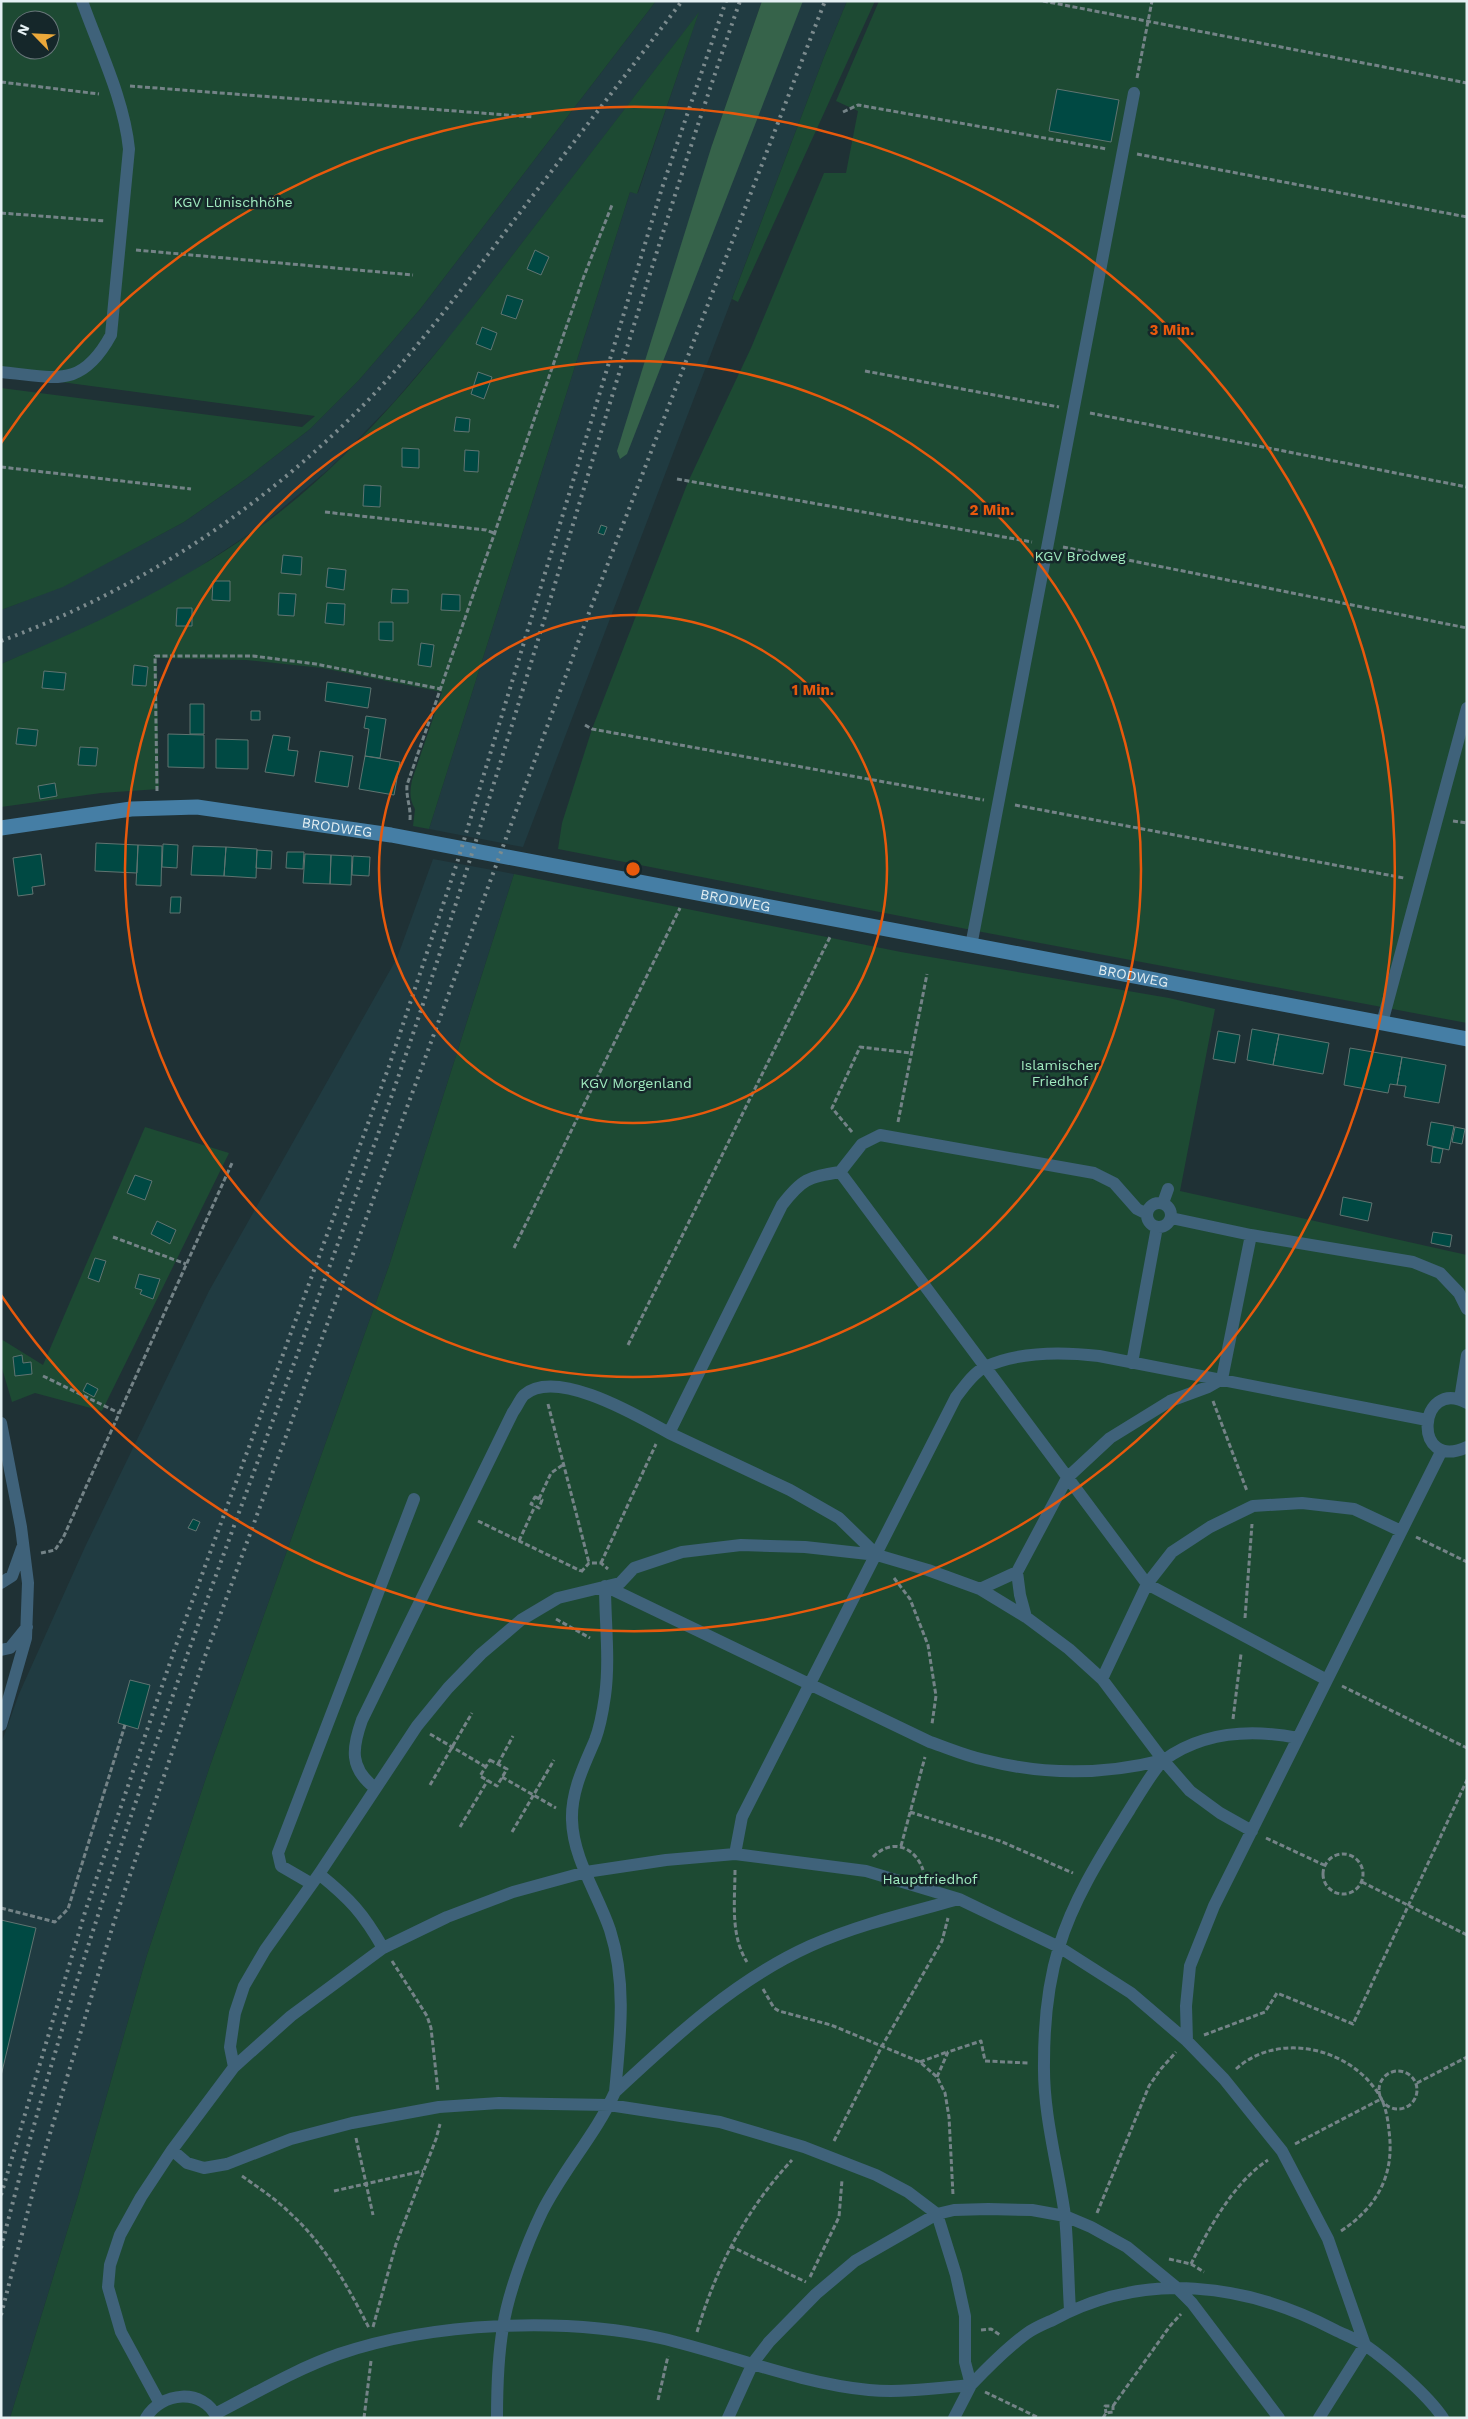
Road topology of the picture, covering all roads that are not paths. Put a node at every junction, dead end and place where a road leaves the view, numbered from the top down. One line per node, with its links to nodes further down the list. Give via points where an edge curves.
1 (82, 1): 3 (lane, via 126,123 129,149 111,335 100,355 76,375 54,377)
2 (1134, 93): 6 (lane)
3 (1, 372)
4 (1467, 708): 7 (lane)
5 (1, 828): 6 (street, BRODWEG, via 103,813 197,807 406,838)
6 (971, 946): 7 (street, BRODWEG)
7 (1382, 1023): 8 (street, BRODWEG)
8 (1467, 1039)
9 (840, 1172): 12 (lane, via 862,1144 880,1135 1094,1173 1114,1183 1137,1209); 19 (lane); 24 (lane, via 818,1175 798,1185 782,1205)
10 (1168, 1189): 11 (lane)
11 (1164, 1203): 12 (lane, via 1156,1203); 13 (lane)
12 (1147, 1214): 14 (lane, via 1148,1220)
13 (1171, 1218): 14 (lane, via 1163,1227); 15 (lane)
14 (1157, 1227): 18 (lane)
15 (1251, 1235): 16 (lane, via 1413,1262 1440,1273); 20 (lane)
16 (1467, 1309)
17 (1467, 1355): 21 (lane)
18 (1132, 1362): 19 (lane, via 1065,1353 1023,1357); 20 (lane)
19 (985, 1368): 27 (lane); 31 (lane, via 969,1380 956,1397)
20 (1222, 1379): 22 (lane); 27 (lane, via 1170,1401 1110,1438)
21 (1463, 1401): 22 (lane, via 1446,1399 1432,1408)
22 (1426, 1420): 26 (lane, via 1432,1442)
23 (1, 1423): 30 (lane)
24 (666, 1431): 31 (lane, via 790,1490 839,1518); 46 (lane, via 587,1393 567,1387 544,1387 525,1395 513,1412 362,1720 354,1744 356,1764 364,1780)
25 (1467, 1446): 26 (lane, via 1456,1452)
26 (1442, 1450): 29 (lane)
27 (1067, 1478): 32 (lane); 34 (lane)
28 (414, 1499): 50 (lane, via 278,1853 281,1866)
29 (1402, 1531): 34 (lane, via 1354,1509 1302,1502 1253,1506 1210,1527 1172,1552); 41 (lane)
30 (23, 1543): 33 (lane, via 12,1576); 38 (lane, via 28,1583)
31 (876, 1555): 35 (lane, via 805,1547 741,1545 682,1552 634,1568 620,1583); 36 (lane); 42 (lane)
32 (1017, 1572): 36 (lane); 37 (lane)
33 (1, 1583)
34 (1147, 1584): 40 (lane); 41 (lane)
35 (605, 1586): 42 (lane); 46 (lane, via 558,1598 521,1620 481,1654 417,1726); 49 (lane, via 605,1696 596,1738 572,1802 578,1852)
36 (980, 1589): 37 (lane)
37 (1026, 1617): 40 (lane)
38 (27, 1626): 39 (lane, via 10,1648); 43 (lane)
39 (1, 1650)
40 (1102, 1679): 45 (lane)
41 (1327, 1680): 44 (lane)
42 (811, 1685): 45 (lane, via 930,1742 983,1760 1037,1771 1088,1772 1128,1769); 48 (lane, via 742,1817)
43 (1, 1725)
44 (1298, 1738): 45 (lane, via 1271,1733 1232,1732 1195,1744); 47 (lane)
45 (1163, 1760): 47 (lane, via 1190,1792); 52 (lane, via 1087,1880)
46 (375, 1788): 50 (lane)
47 (1252, 1831): 54 (lane, via 1214,1906 1190,1966)
48 (735, 1854): 49 (lane); 51 (lane, via 866,1871)
49 (586, 1872): 53 (lane, via 513,1892 447,1917); 56 (lane, via 610,1930 618,1965 622,2007)
50 (315, 1879): 53 (lane, via 348,1897); 55 (lane, via 244,1986 235,2013 230,2047)
51 (959, 1899): 52 (lane); 56 (lane, via 863,1925 808,1947 756,1976 679,2032)
52 (1059, 1946): 54 (lane, via 1130,1993); 60 (lane, via 1048,2009 1044,2063 1048,2124)
53 (383, 1948): 55 (lane, via 291,2016)
54 (1187, 2041): 64 (lane, via 1224,2079 1282,2151 1328,2239)
55 (234, 2067): 58 (lane)
56 (615, 2092): 57 (lane)
57 (609, 2105): 58 (lane, via 499,2103 439,2108 352,2123 291,2138 227,2164 204,2168 187,2163); 59 (lane, via 720,2122 804,2147 876,2175 908,2192); 63 (lane, via 542,2212)
58 (172, 2150): 67 (lane, via 120,2235 110,2265 108,2287 121,2332)
59 (937, 2214): 60 (lane, via 954,2210 1032,2210); 65 (lane, via 854,2261 768,2342); 66 (lane, via 965,2316 965,2362)
60 (1065, 2216): 61 (lane, via 1091,2226 1127,2247); 62 (lane)
61 (1177, 2288): 62 (lane, via 1136,2291 1098,2299); 64 (lane, via 1213,2289 1278,2304); 73 (lane, via 1192,2303)
62 (1070, 2310): 66 (lane, via 1027,2333)
63 (503, 2326): 65 (lane, via 619,2331); 68 (lane, via 418,2335 340,2353 308,2366); 70 (lane)
64 (1365, 2345): 74 (lane); 75 (lane, via 1407,2380)
65 (753, 2363): 66 (lane, via 815,2380 870,2390); 71 (lane)
66 (971, 2385): 72 (lane)
67 (159, 2402): 68 (lane, via 185,2396 199,2400); 69 (lane)
68 (216, 2416)
69 (146, 2418)
70 (497, 2418)
71 (728, 2418)
72 (954, 2418)
73 (1279, 2418)
74 (1319, 2418)
75 (1442, 2418)

